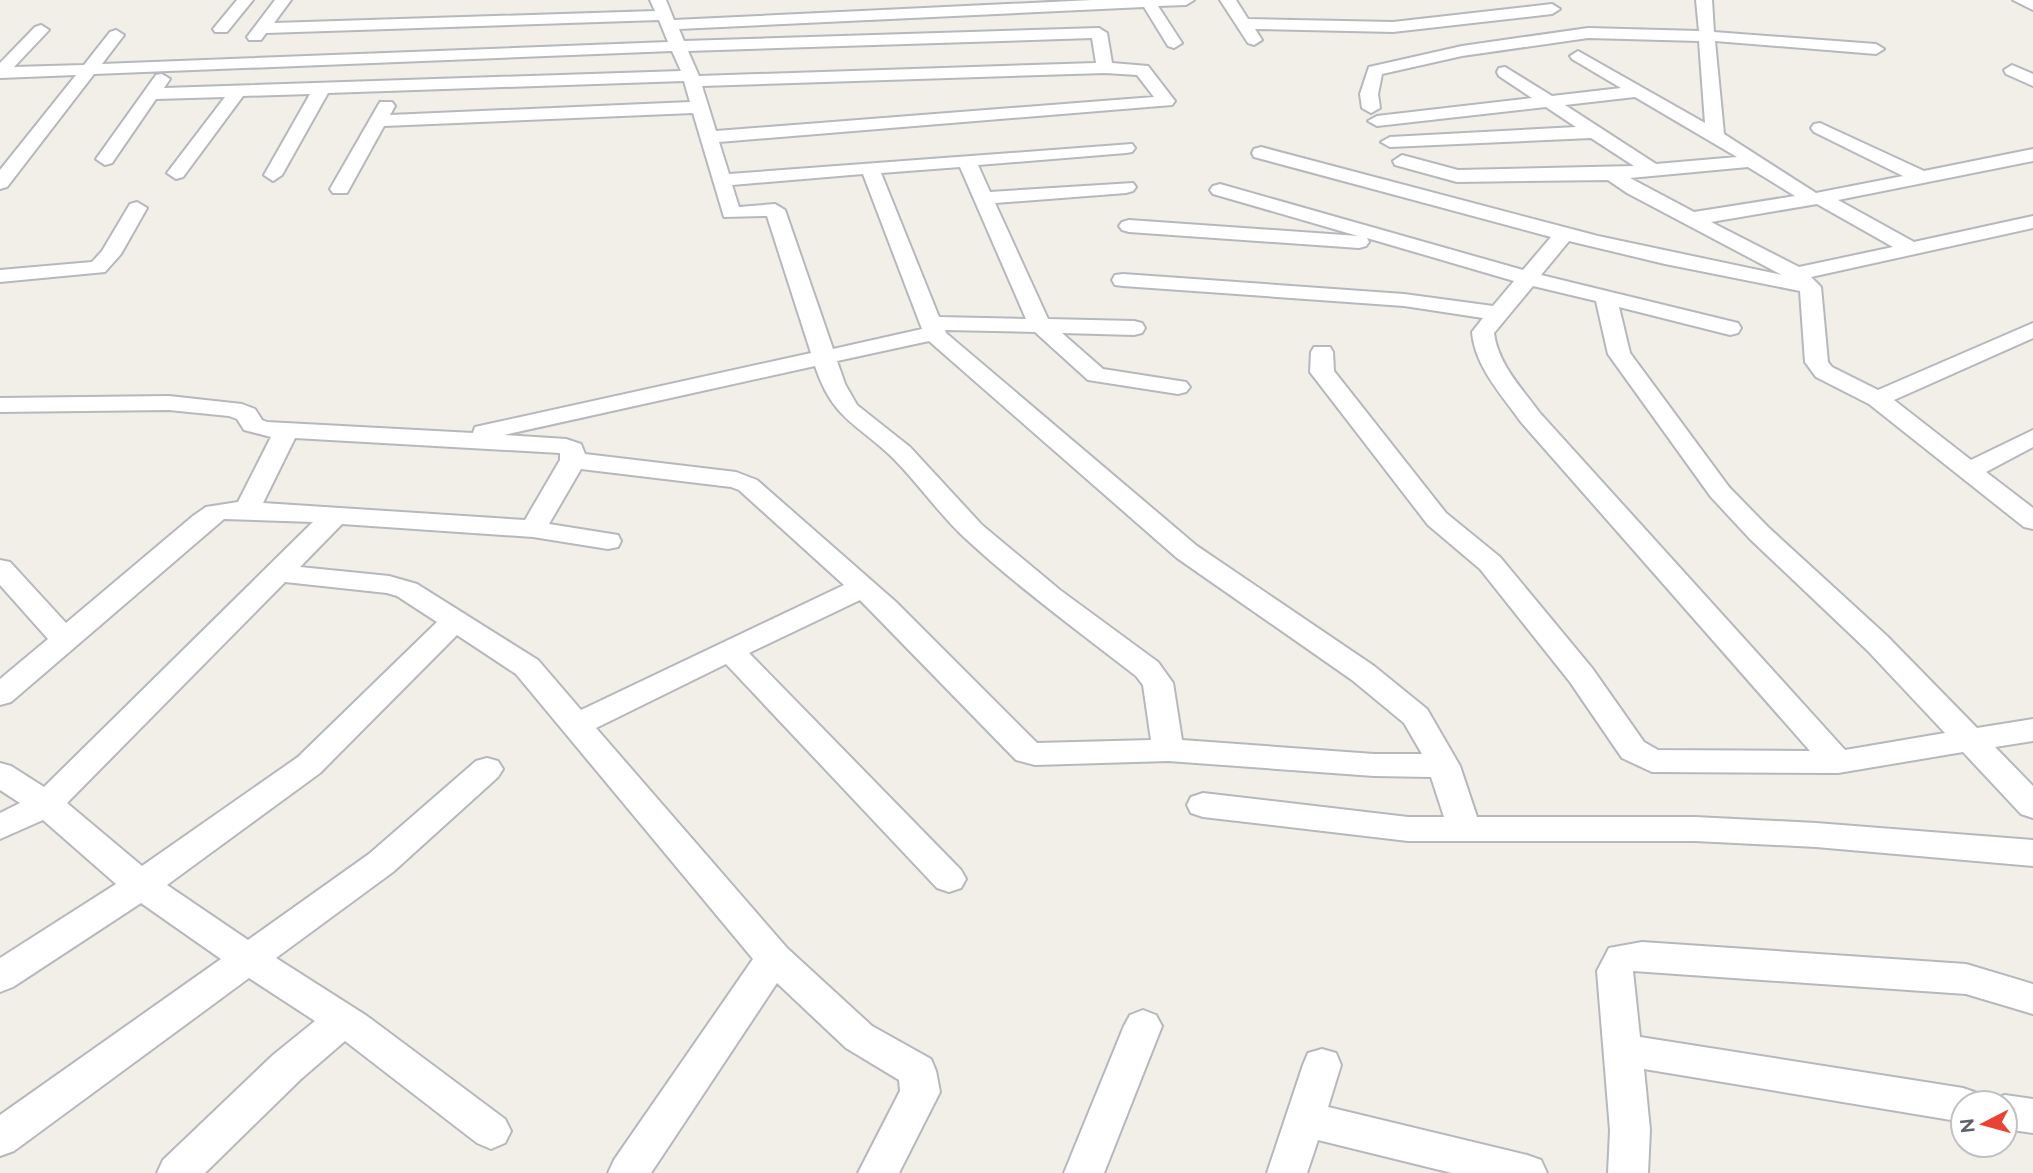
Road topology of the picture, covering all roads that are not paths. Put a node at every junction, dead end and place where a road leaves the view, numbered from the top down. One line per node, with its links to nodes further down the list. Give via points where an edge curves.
1 (245, 0): 15 (street)
2 (283, 0): 16 (street)
3 (446, 0): 13 (street)
4 (1186, 0): 9 (street)
5 (1228, 0): 14 (street)
6 (1537, 0): 14 (street, via 1558,12 1393,27)
7 (1704, 0): 20 (street)
8 (2021, 0): 11 (street)
9 (1147, 1): 10 (street); 22 (street)
10 (1065, 3): 12 (street); 18 (street)
11 (2033, 5)
12 (664, 13): 13 (street); 24 (street)
13 (434, 23): 16 (street); 27 (street)
14 (1244, 24): 21 (street)
15 (220, 29)
16 (261, 29): 29 (street)
17 (41, 30): 23 (street)
18 (1077, 34): 24 (street); 31 (street, via 1098,33)
19 (116, 35): 32 (street)
20 (1706, 36): 26 (street); 43 (street, via 1588,33 1462,51 1375,71 1368,94 1374,115); 48 (street)
21 (1256, 42)
22 (1174, 43)
23 (26, 45): 25 (street); 35 (street)
24 (678, 46): 27 (street); 36 (street)
25 (0, 47)
26 (1876, 49)
27 (415, 56): 29 (street); 38 (street)
28 (1578, 56): 41 (street)
29 (234, 64): 30 (street)
30 (171, 66): 32 (street); 42 (street)
31 (1105, 68): 36 (street); 49 (street, via 1142,69 1166,101)
32 (86, 70): 35 (street); 65 (street)
33 (2012, 70): 37 (street)
34 (1505, 72): 43 (street)
35 (0, 73)
36 (692, 79): 38 (street); 44 (street)
37 (2033, 81)
38 (397, 86): 39 (street); 45 (street)
39 (322, 88): 40 (street); 62 (street)
40 (238, 91): 42 (street); 60 (street)
41 (1639, 91): 43 (street); 48 (street)
42 (151, 94): 54 (street)
43 (1548, 101): 47 (street)
44 (701, 107): 45 (street); 49 (street)
45 (377, 121): 67 (street)
46 (1820, 128): 63 (street)
47 (1594, 132): 50 (street); 59 (street)
48 (1715, 135): 57 (street)
49 (709, 137): 64 (street)
50 (1390, 142)
51 (1126, 148): 55 (street)
52 (1261, 153): 75 (street)
53 (2033, 155): 63 (street)
54 (105, 159)
55 (967, 161): 58 (street); 69 (street)
56 (1402, 161): 61 (street, via 1457,176)
57 (1751, 161): 59 (street); 70 (street)
58 (870, 169): 64 (street); 85 (street)
59 (1653, 171): 61 (street)
60 (176, 173)
61 (1612, 174): 72 (street)
62 (273, 175)
63 (1921, 177): 70 (street)
64 (722, 180): 90 (street, via 731,213 775,210)
65 (0, 183)
66 (1126, 187): 69 (street)
67 (340, 189)
68 (1220, 190): 76 (street)
69 (983, 198): 84 (street)
70 (1816, 199): 72 (street); 77 (street)
71 (138, 208): 78 (street, via 99,268)
72 (1690, 219): 81 (street)
73 (2033, 222): 77 (street)
74 (1129, 226): 76 (street)
75 (1566, 233): 79 (street); 81 (street, via 1758,278)
76 (1411, 245): 79 (street)
77 (1912, 248): 81 (street)
78 (0, 276)
79 (1528, 278): 82 (street); 83 (street)
80 (1123, 280): 83 (street, via 1404,300)
81 (1803, 280): 92 (street, via 1817,362 1824,372)
82 (1606, 296): 87 (street); 113 (street, via 1619,354 1720,492)
83 (1499, 314): 115 (street, via 1483,332 1483,343 1530,417)
84 (1040, 325): 85 (street); 86 (street); 91 (street, via 1096,375)
85 (933, 328): 90 (street); 116 (street, via 1187,552 1363,673 1416,716)
86 (1134, 328)
87 (1730, 328)
88 (2033, 330): 92 (street)
89 (1322, 352): 115 (street, via 1322,372 1437,519 1490,564 1581,674 1633,750 1652,761)
90 (826, 356): 96 (street); 114 (street, via 833,384 848,409 901,452 973,531 1147,669 1158,683)
91 (1178, 387)
92 (1877, 399): 98 (street)
93 (0, 405): 94 (street, via 169,403 233,409 246,414 253,425)
94 (287, 430): 96 (street); 99 (street)
95 (2033, 437): 98 (street)
96 (451, 439): 97 (street, via 566,446 572,449)
97 (573, 460): 102 (street); 106 (street, via 748,485)
98 (1967, 472): 101 (street)
99 (247, 510): 100 (street); 108 (street, via 215,513 202,522)
100 (336, 515): 102 (street); 105 (street)
101 (2033, 521)
102 (533, 529): 103 (street)
103 (608, 541)
104 (0, 568): 108 (street)
105 (278, 573): 107 (street, via 389,585 407,590); 119 (street)
106 (863, 587): 109 (street); 114 (street, via 1027,752)
107 (455, 621): 111 (street, via 527,667); 126 (street, via 309,765)
108 (65, 639): 110 (street)
109 (730, 651): 111 (street); 125 (street)
110 (0, 695)
111 (575, 724): 127 (street)
112 (2033, 730): 113 (street)
113 (1973, 741): 115 (street); 121 (street)
114 (1168, 750): 116 (street)
115 (1838, 762)
116 (1444, 766): 123 (street)
117 (487, 769): 128 (street, via 381,863)
118 (0, 774): 119 (street)
119 (46, 804): 122 (street); 126 (street)
120 (1203, 804): 123 (street, via 1408,828)
121 (2033, 806)
122 (0, 827)
123 (1463, 827): 124 (street, via 1695,829)
124 (2033, 853)
125 (949, 879)
126 (141, 885): 128 (street); 129 (street)
127 (774, 958): 140 (street); 141 (street, via 859,1037 917,1072 920,1092)
128 (249, 960): 131 (street); 138 (street)
129 (0, 976)
130 (2033, 999): 133 (street, via 1966,979 1622,958 1615,971)
131 (343, 1020): 137 (street); 139 (street)
132 (1143, 1026): 142 (street)
133 (1623, 1050): 135 (street); 145 (street, via 1630,1130)
134 (1322, 1065): 136 (street)
135 (1949, 1103)
136 (1304, 1119): 143 (street); 144 (street)
137 (491, 1131)
138 (0, 1138)
139 (177, 1173)
140 (628, 1173)
141 (878, 1173)
142 (1084, 1173)
143 (1287, 1173)
144 (1527, 1173)
145 (1628, 1173)

